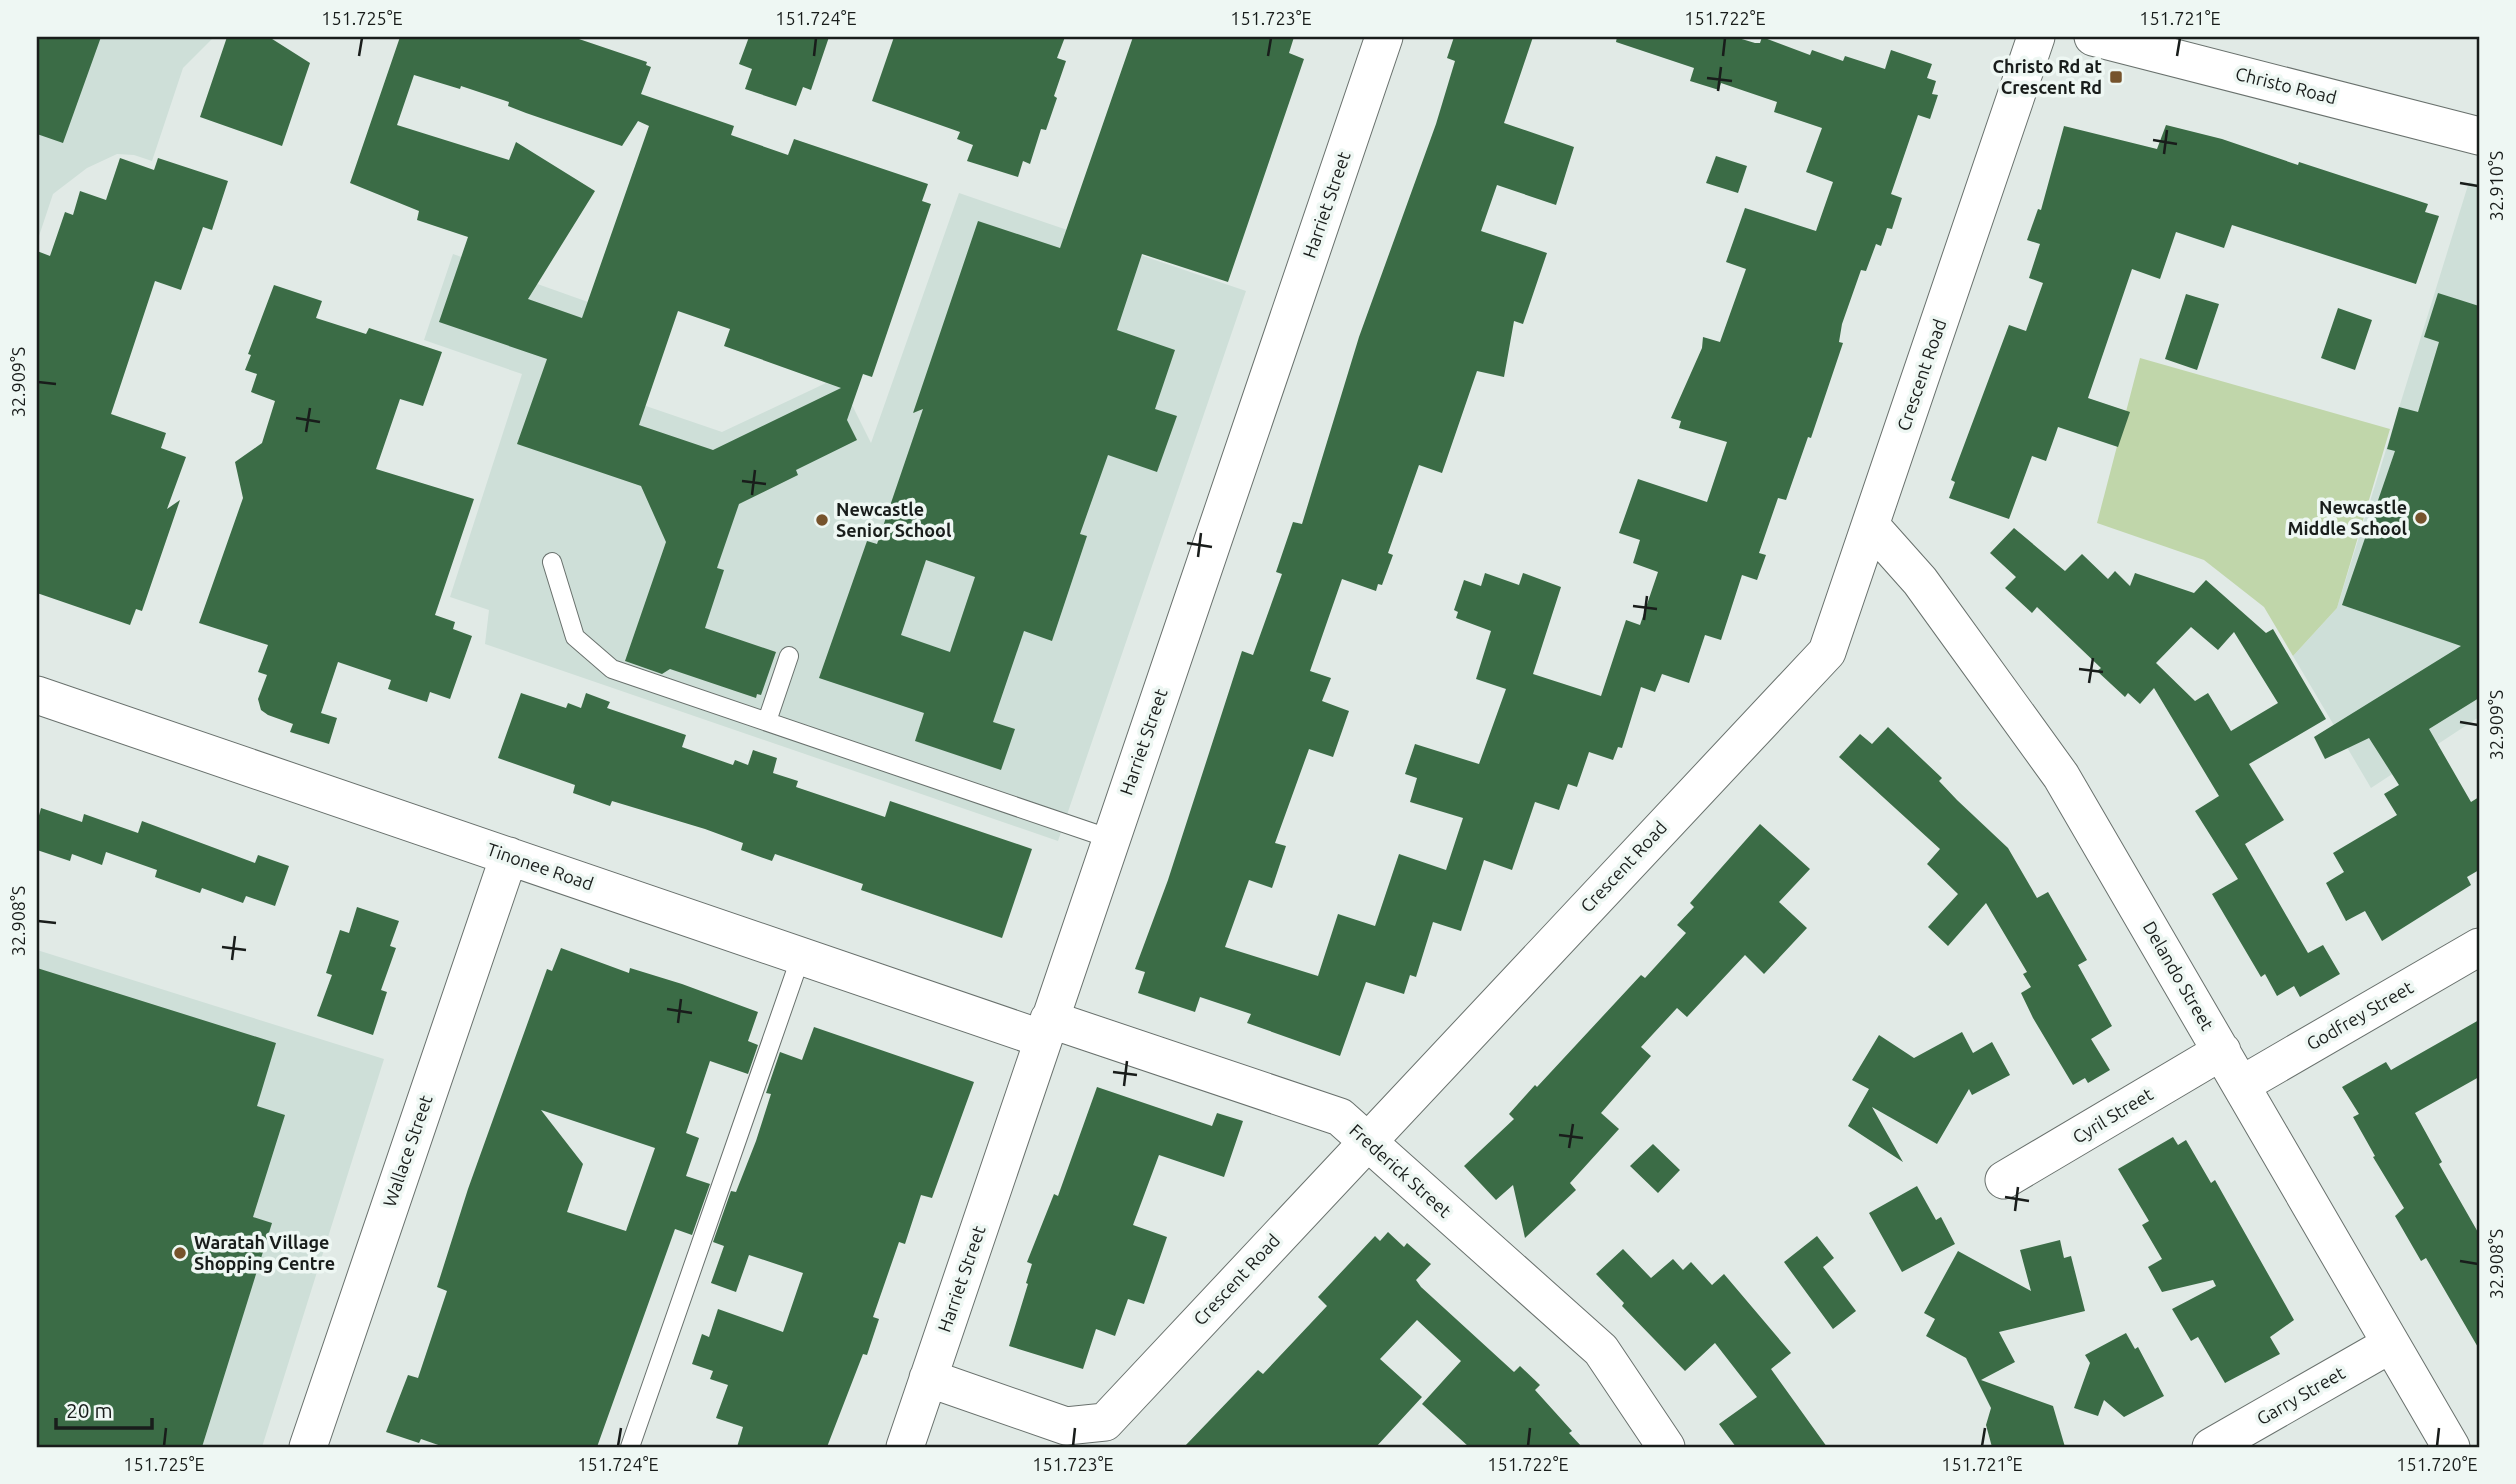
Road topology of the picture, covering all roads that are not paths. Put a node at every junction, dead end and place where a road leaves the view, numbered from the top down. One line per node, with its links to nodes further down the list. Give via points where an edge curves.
1 (1384, 37): 10 (street, Harriet Street)
2 (2036, 37): 5 (street, Crescent Road)
3 (2093, 37): 4 (street, Christo Road)
4 (2479, 136)
5 (1871, 526): 15 (street, Delando Street, via 1920,581 2061,776); 17 (street, Crescent Road, via 1827,652)
6 (552, 562): 9 (lane, via 575,637 612,669)
7 (789, 656): 9 (lane)
8 (37, 695): 11 (street, Tinonee Road)
9 (767, 722): 10 (lane)
10 (1111, 839): 14 (street, Harriet Street)
11 (509, 856): 13 (street, Tinonee Road); 21 (street, Wallace Street)
12 (2479, 947): 16 (street, Godfrey Street)
13 (801, 956): 14 (street, Tinonee Road); 22 (lane)
14 (1046, 1029): 17 (street, Frederick Street, via 1340,1117); 20 (street, Harriet Street)
15 (2222, 1051): 16 (street, Delando Street); 18 (street, Cyril Street)
16 (2241, 1085): 19 (street, Delando Street)
17 (1366, 1141): 20 (street, Crescent Road, via 1105,1422 1066,1426); 24 (street, Frederick Street, via 1601,1350)
18 (2004, 1180)
19 (2391, 1344): 25 (street, Garry Street); 26 (street, Delando Street)
20 (928, 1378): 23 (street, Harriet Street)
21 (309, 1447)
22 (630, 1447)
23 (905, 1447)
24 (1666, 1447)
25 (2211, 1447)
26 (2451, 1447)

